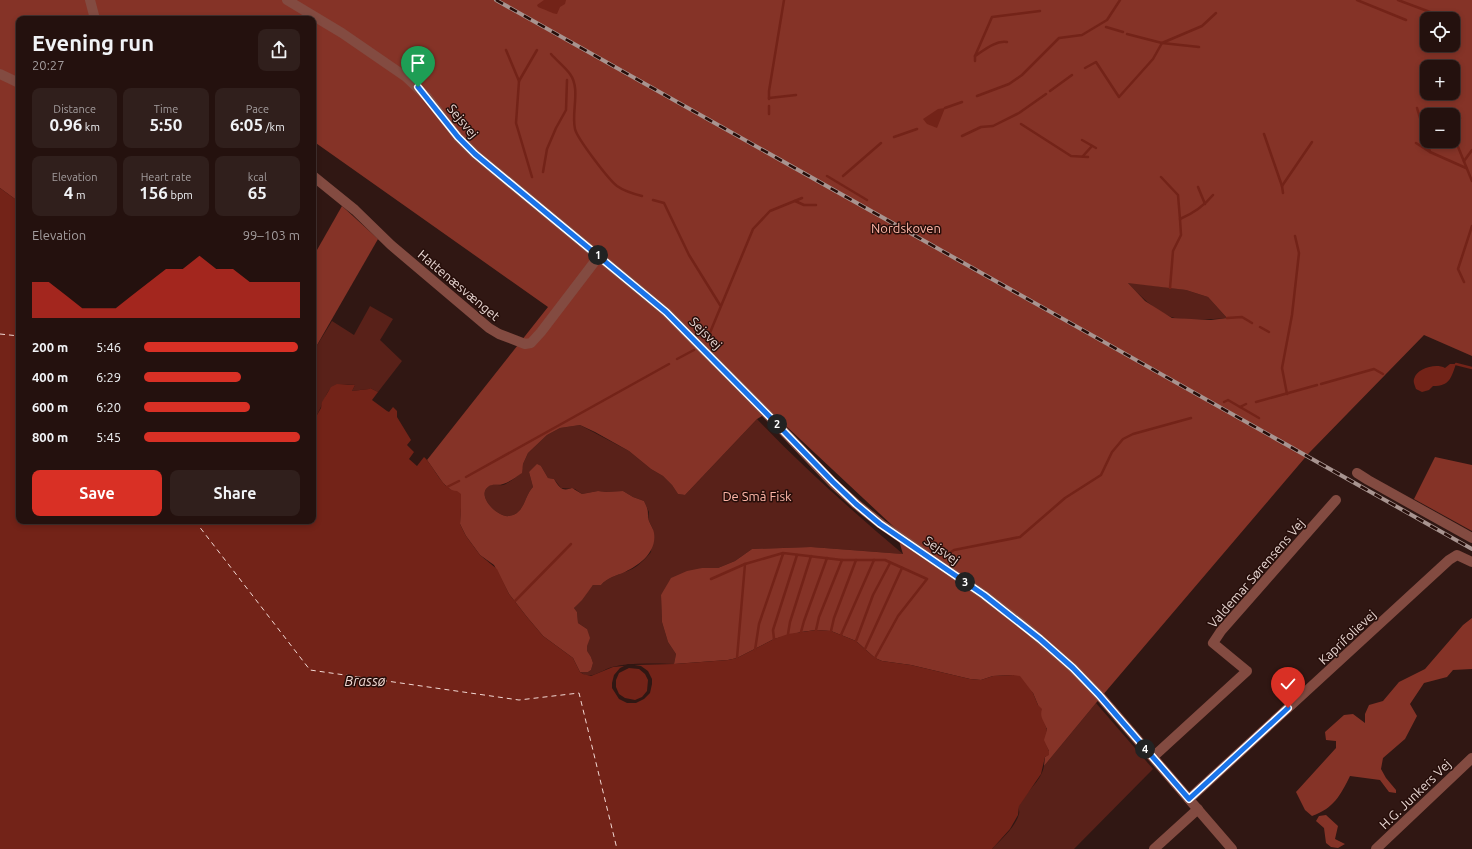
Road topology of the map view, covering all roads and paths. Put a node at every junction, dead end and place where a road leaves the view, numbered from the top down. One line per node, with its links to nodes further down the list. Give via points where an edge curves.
1 (90, 0): 3 (street)
2 (286, 0): 4 (street, Sejsvej)
3 (94, 16)
4 (313, 16)
5 (316, 18): 9 (street, Sejsvej, via 412,82 475,154)
6 (0, 74): 7 (street)
7 (16, 82)
8 (316, 178): 9 (street, Hattenæsvænget, via 473,316 500,334 525,344 531,343 541,332)
9 (599, 256): 14 (street, Sejsvej, via 666,312 844,494 880,524 984,595 1073,668)
10 (1357, 473): 12 (street)
11 (1336, 500): 14 (street, Valdemar Sørensens Vej, via 1213,643 1246,671)
12 (1472, 538)
13 (1472, 562): 16 (street, Kaprifolievej, via 1457,555 1449,560)
14 (1153, 757): 16 (street, Sejsvej)
15 (1472, 758): 20 (street, H.G. Junkers Vej)
16 (1189, 799): 17 (street, Sejsvej)
17 (1198, 809): 18 (street); 19 (street, Sejsvej)
18 (1154, 849)
19 (1232, 849)
20 (1376, 849)

